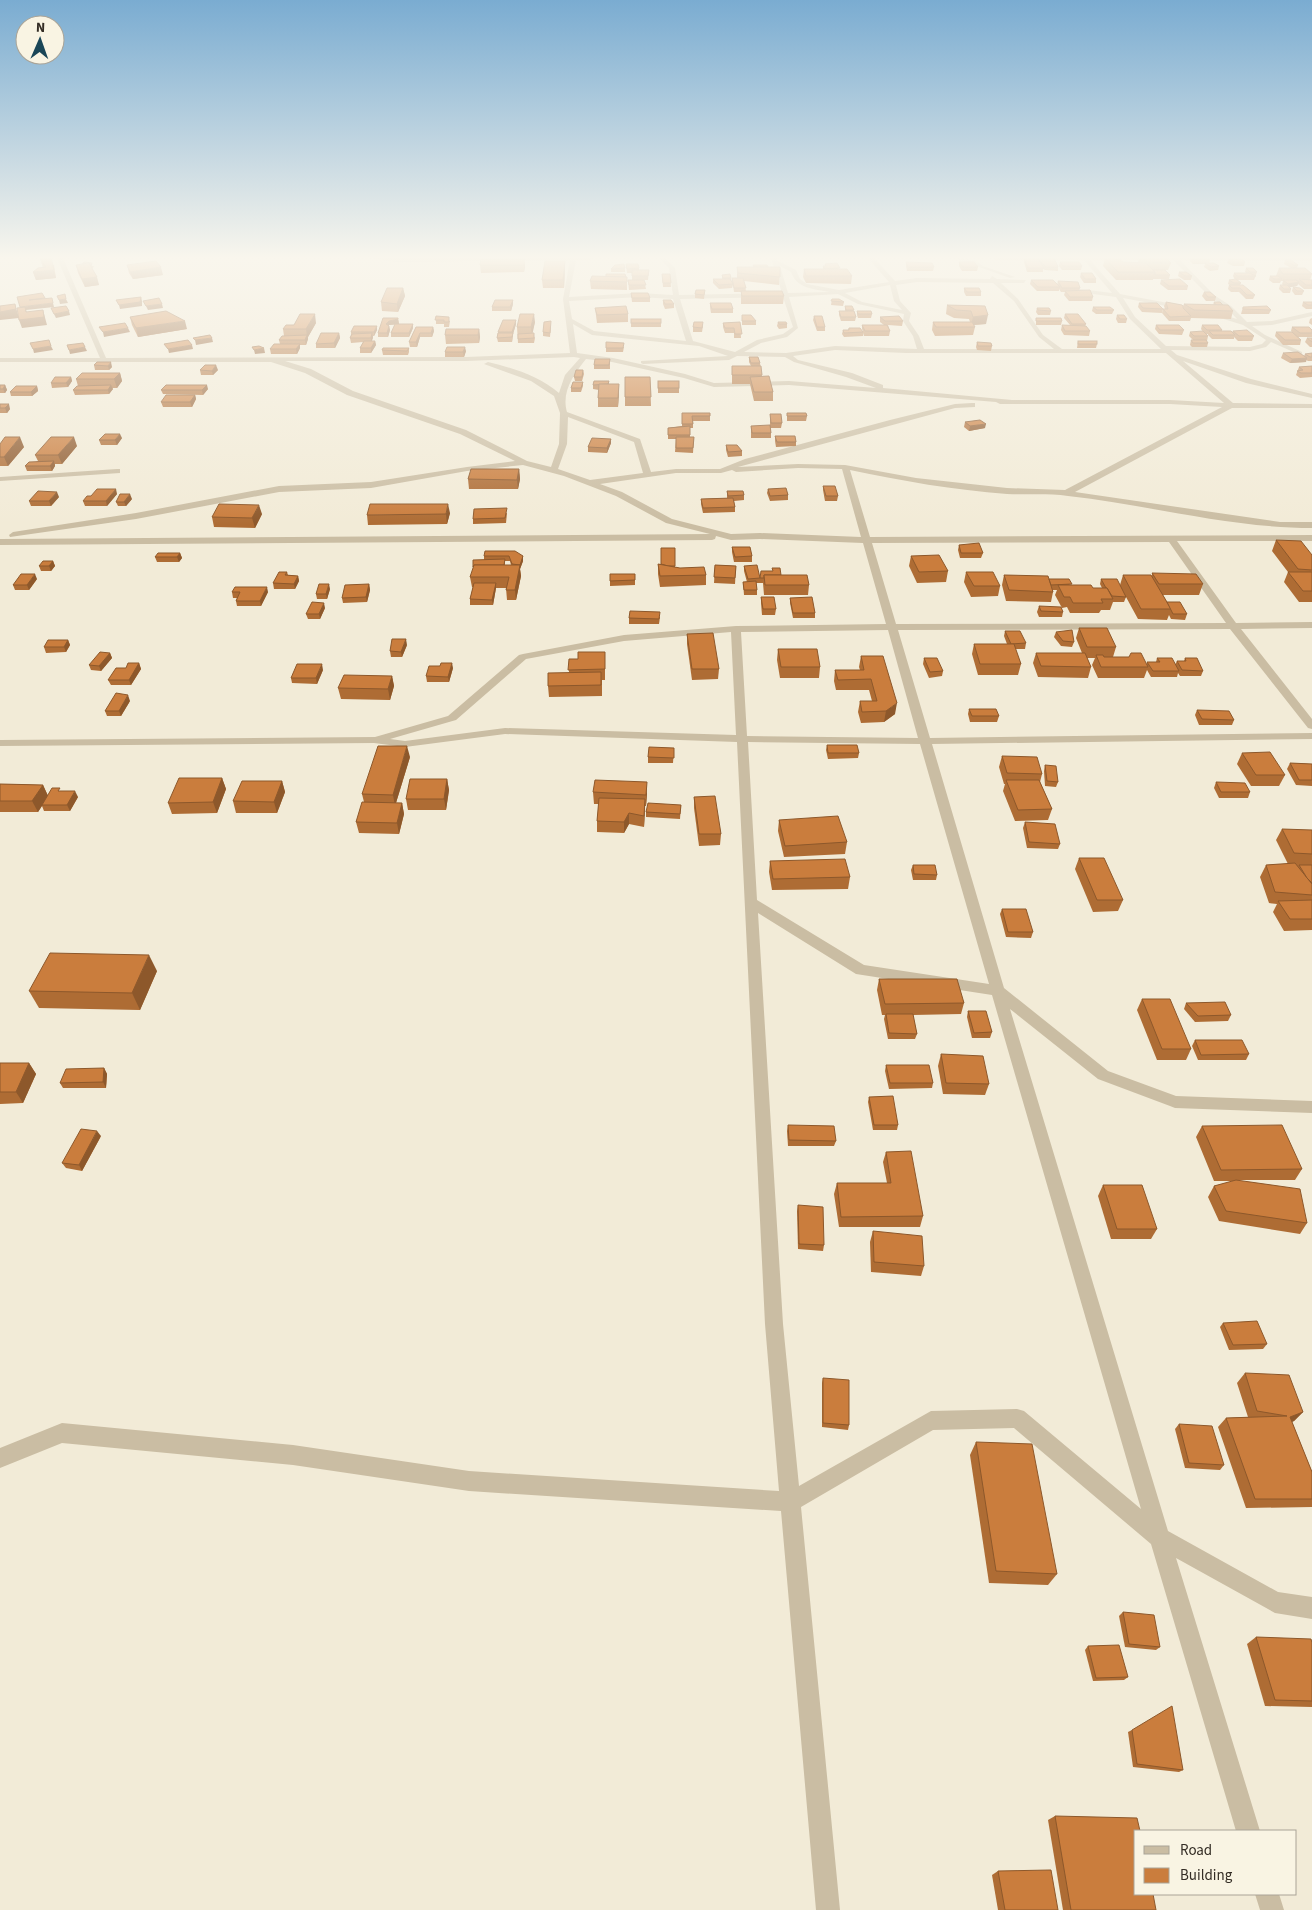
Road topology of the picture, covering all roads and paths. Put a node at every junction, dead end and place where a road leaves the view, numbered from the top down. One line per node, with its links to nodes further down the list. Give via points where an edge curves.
1 (98, 347): 20 (street)
2 (573, 347): 16 (street)
3 (707, 347): 14 (street)
4 (748, 347): 14 (street)
5 (920, 347): 10 (street)
6 (1056, 347): 12 (street)
7 (1164, 347): 11 (street)
8 (1259, 347): 11 (street)
9 (1287, 347): 13 (street)
10 (921, 351): 12 (street); 15 (street, via 835,348)
11 (1168, 351): 12 (street); 24 (street, via 1249,381); 27 (street)
12 (1062, 352)
13 (1300, 353)
14 (735, 354): 15 (street); 22 (street, via 729,358 673,361)
15 (786, 355): 23 (street, via 796,361 878,385)
16 (574, 356): 17 (street); 18 (street)
17 (585, 356): 22 (street); 26 (street, via 569,375)
18 (466, 359): 21 (street); 26 (street, via 501,366 538,382 557,395)
19 (0, 360): 20 (street)
20 (104, 360): 21 (street)
21 (273, 360): 30 (street, via 308,371 350,393 463,432)
22 (613, 360): 23 (street, via 714,385 789,383)
23 (888, 392): 25 (street)
24 (1312, 396)
25 (1009, 401): 27 (street); 34 (street, via 955,406)
26 (560, 402): 29 (street)
27 (1232, 405): 28 (street); 38 (street)
28 (1312, 406)
29 (568, 414): 32 (street); 35 (street, via 638,441)
30 (524, 463): 32 (street); 40 (street, via 371,485 279,488 136,516)
31 (845, 468): 34 (street, via 798,466); 38 (street, via 916,482); 43 (street)
32 (554, 470): 37 (street)
33 (117, 471): 36 (street)
34 (721, 471): 35 (street)
35 (648, 474): 37 (street)
36 (0, 479)
37 (590, 483): 41 (street, via 619,494 669,521)
38 (1067, 493): 39 (street, via 1280,525)
39 (1312, 524)
40 (0, 537)
41 (730, 537): 43 (street); 45 (street)
42 (1312, 538): 44 (street)
43 (865, 540): 44 (street); 47 (street)
44 (1172, 540): 48 (street)
45 (0, 542)
46 (1311, 625): 48 (street)
47 (891, 627): 48 (street); 49 (street); 54 (street)
48 (1234, 627): 50 (street)
49 (736, 628): 52 (street); 53 (street, via 624,638 523,657 452,718)
50 (1312, 726)
51 (1312, 736): 54 (street)
52 (742, 739): 53 (street, via 505,731 405,744); 54 (street); 56 (street)
53 (374, 740): 55 (street)
54 (924, 741): 57 (street)
55 (0, 742)
56 (750, 902): 57 (street, via 861,970); 60 (street, via 774,1324)
57 (998, 991): 58 (street, via 1103,1075 1176,1102); 61 (street)
58 (1312, 1107)
59 (0, 1458): 60 (street, via 62,1433 293,1454 469,1481)
60 (790, 1502): 61 (street, via 931,1421 1017,1418); 65 (street)
61 (1160, 1538): 62 (street, via 1275,1602); 63 (street)
62 (1312, 1608)
63 (1248, 1830)
64 (1267, 1895): 66 (street)
65 (828, 1910)
66 (1272, 1910)

